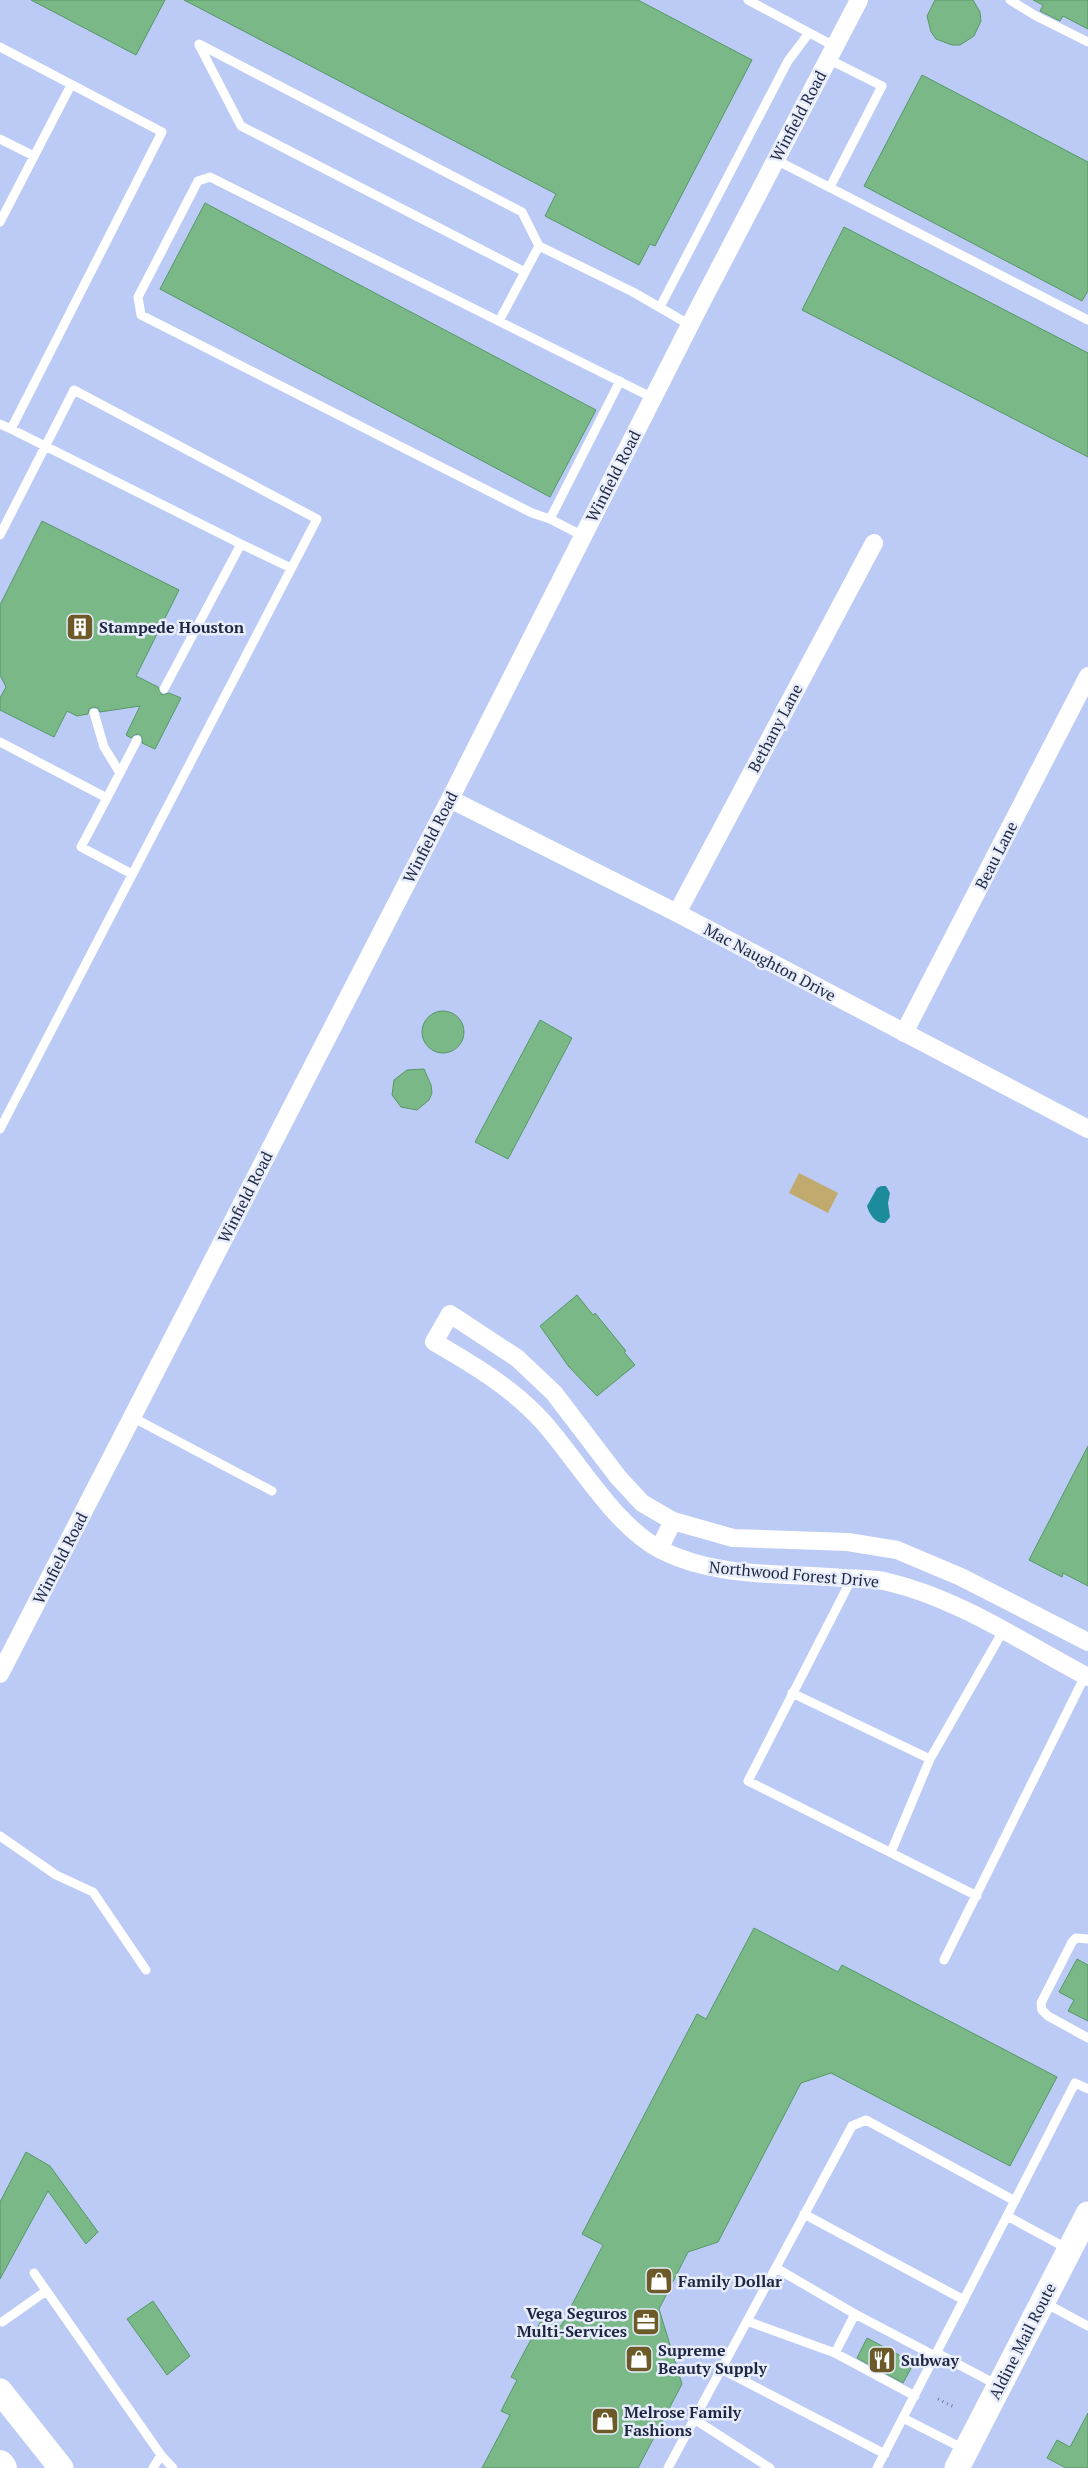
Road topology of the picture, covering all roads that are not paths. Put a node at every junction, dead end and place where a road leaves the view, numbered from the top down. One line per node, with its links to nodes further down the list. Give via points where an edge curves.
1 (748, 0): 4 (lane)
2 (859, 0): 7 (street, Winfield Road)
3 (1010, 0): 5 (lane)
4 (809, 33): 7 (lane); 16 (lane, via 788,61)
5 (1088, 42)
6 (0, 47): 8 (lane)
7 (831, 53): 11 (street, Winfield Road); 12 (lane, via 882,86)
8 (71, 85): 10 (lane); 23 (lane, via 162,132)
9 (0, 139): 10 (lane)
10 (34, 156): 13 (lane)
11 (776, 160): 12 (lane); 19 (street, Winfield Road)
12 (830, 187): 17 (lane)
13 (0, 222)
14 (539, 246): 15 (lane); 15 (lane, via 522,212 199,44 241,126); 16 (lane)
15 (525, 272): 18 (lane)
16 (660, 307): 19 (lane)
17 (1088, 320)
18 (499, 321): 20 (lane); 25 (lane, via 210,177 198,181 138,297 141,315 532,513)
19 (690, 325): 21 (street, Winfield Road)
20 (620, 381): 21 (lane); 25 (lane)
21 (653, 398): 27 (street, Winfield Road)
22 (0, 424): 23 (lane)
23 (11, 429): 24 (lane)
24 (47, 445): 26 (lane); 29 (lane); 30 (lane, via 74,390 317,519)
25 (550, 519): 27 (lane)
26 (0, 535)
27 (583, 536): 38 (street, Winfield Road)
28 (874, 543): 40 (street, Bethany Lane)
29 (240, 544): 30 (lane); 32 (lane)
30 (291, 568): 39 (lane)
31 (1088, 676): 41 (street, Beau Lane)
32 (164, 689)
33 (94, 713): 36 (lane, via 104,747)
34 (137, 740): 36 (lane)
35 (0, 742): 37 (lane)
36 (120, 773): 37 (lane)
37 (107, 798): 39 (lane, via 81,847)
38 (450, 799): 40 (street, Mac Naughton Drive); 44 (street, Winfield Road)
39 (132, 874): 42 (lane)
40 (677, 913): 41 (street, Mac Naughton Drive)
41 (904, 1034): 43 (street, Mac Naughton Drive)
42 (0, 1129)
43 (1088, 1129)
44 (132, 1417): 45 (lane); 53 (street, Winfield Road)
45 (272, 1491)
46 (673, 1521): 47 (street); 47 (street, Northwood Forest Drive, via 642,1503 542,1381 517,1358 450,1314 434,1342 474,1365 515,1395 544,1423 617,1514); 48 (street, Northwood Forest Drive, via 733,1538 848,1542 887,1548)
47 (659, 1549): 49 (street, Northwood Forest Drive, via 689,1563 720,1571)
48 (941, 1568): 50 (street); 52 (street, Northwood Forest Drive)
49 (852, 1578): 50 (street, Northwood Forest Drive, via 887,1582); 55 (lane)
50 (930, 1595): 51 (street, Northwood Forest Drive, via 956,1605)
51 (1003, 1631): 54 (street, Northwood Forest Drive); 56 (lane)
52 (1088, 1642)
53 (0, 1674)
54 (1086, 1676): 59 (lane)
55 (792, 1693): 56 (lane); 58 (lane, via 748,1781)
56 (930, 1759): 58 (lane)
57 (0, 1836): 62 (lane, via 56,1875 93,1892)
58 (891, 1852): 59 (lane)
59 (977, 1896): 61 (lane)
60 (1088, 1940): 63 (lane, via 1076,1938 1072,1942 1042,2003 1042,2010 1048,2016)
61 (944, 1960)
62 (146, 1970)
63 (1088, 2038)
64 (1088, 2089): 65 (lane, via 1075,2083)
65 (1015, 2201): 66 (lane, via 866,2120 852,2126); 67 (lane)
66 (804, 2214): 70 (lane); 73 (lane)
67 (1007, 2216): 69 (lane); 73 (lane)
68 (1086, 2221): 69 (main road, Aldine Mail Route)
69 (1069, 2250): 74 (main road, Aldine Mail Route)
70 (776, 2268): 75 (lane); 76 (lane)
71 (34, 2273): 72 (lane)
72 (46, 2290): 77 (lane); 88 (lane)
73 (964, 2300): 80 (lane)
74 (1042, 2302): 78 (lane); 82 (main road, Aldine Mail Route)
75 (856, 2314): 79 (lane); 80 (lane)
76 (747, 2321): 79 (lane); 81 (lane)
77 (2, 2322)
78 (1088, 2326)
79 (835, 2353): 84 (lane)
80 (936, 2355): 82 (lane); 84 (lane)
81 (721, 2369): 86 (lane); 87 (lane)
82 (999, 2386): 89 (main road, Aldine Mail Route)
83 (0, 2391): 92 (main road)
84 (914, 2396): 85 (lane)
85 (903, 2418): 87 (lane); 89 (lane)
86 (694, 2419): 95 (lane); 96 (lane)
87 (885, 2454): 97 (lane)
88 (160, 2455): 93 (lane); 94 (lane)
89 (962, 2459)
90 (0, 2464): 91 (highway)
91 (3, 2468)
92 (61, 2468)
93 (153, 2468)
94 (173, 2468)
95 (668, 2468)
96 (770, 2468)
97 (877, 2468)

